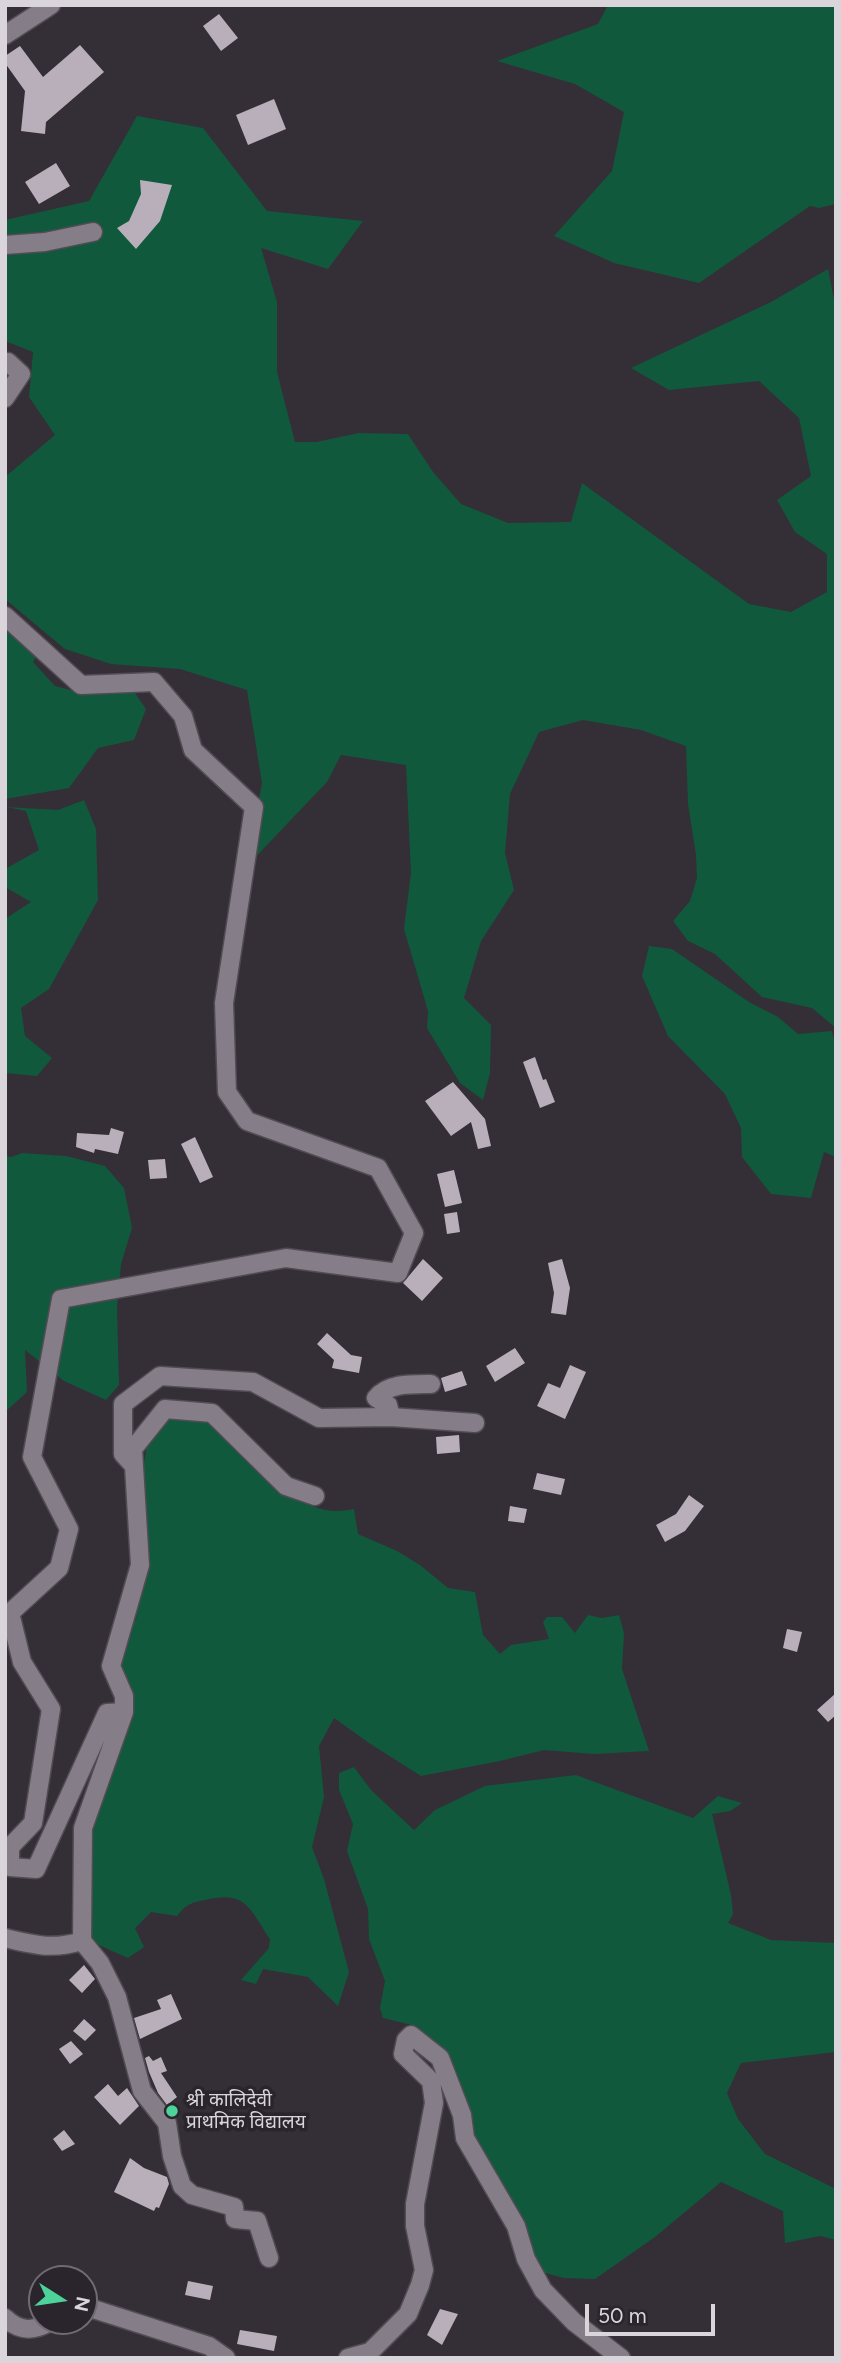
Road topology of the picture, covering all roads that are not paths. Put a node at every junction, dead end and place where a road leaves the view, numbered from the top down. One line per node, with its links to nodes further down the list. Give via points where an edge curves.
1 (51, 5): 2 (street)
2 (5, 35)
3 (93, 232): 4 (street)
4 (5, 245)
5 (5, 362): 6 (street, via 21,374)
6 (5, 398)
7 (5, 615): 13 (street, via 81,685 154,682 183,716 193,750 254,807 224,1003 227,1092 247,1121 378,1168 414,1233 398,1273 286,1258 61,1299 32,1457 69,1529 59,1568 10,1613 22,1662 51,1709 33,1823 10,1847 10,1867 36,1869 107,1713)
8 (430, 1384): 9 (street, via 382,1391 376,1398 388,1405)
9 (391, 1417): 10 (street); 11 (street, via 319,1418 253,1382 160,1376 124,1404 123,1454)
10 (475, 1423)
11 (134, 1466): 12 (street, via 133,1449 165,1409 212,1413 286,1486); 13 (street, via 140,1565 111,1666 124,1696)
12 (315, 1496)
13 (124, 1712): 15 (street, via 83,1828)
14 (5, 1938): 15 (street, via 64,1947)
15 (82, 1941): 16 (street, via 100,1963 117,1997 142,2091 167,2123 182,2186 192,2195 234,2207 235,2219 257,2221)
16 (269, 2258)
17 (98, 2310): 20 (street, via 209,2346)
18 (5, 2318): 19 (street)
19 (28, 2330)
20 (226, 2358)
21 (348, 2358): 22 (street, via 370,2352 408,2314 424,2270 415,2204 433,2102 431,2081 403,2054 411,2035 440,2058 462,2115 464,2138 516,2226 526,2259 543,2290 574,2322)
22 (621, 2358)

